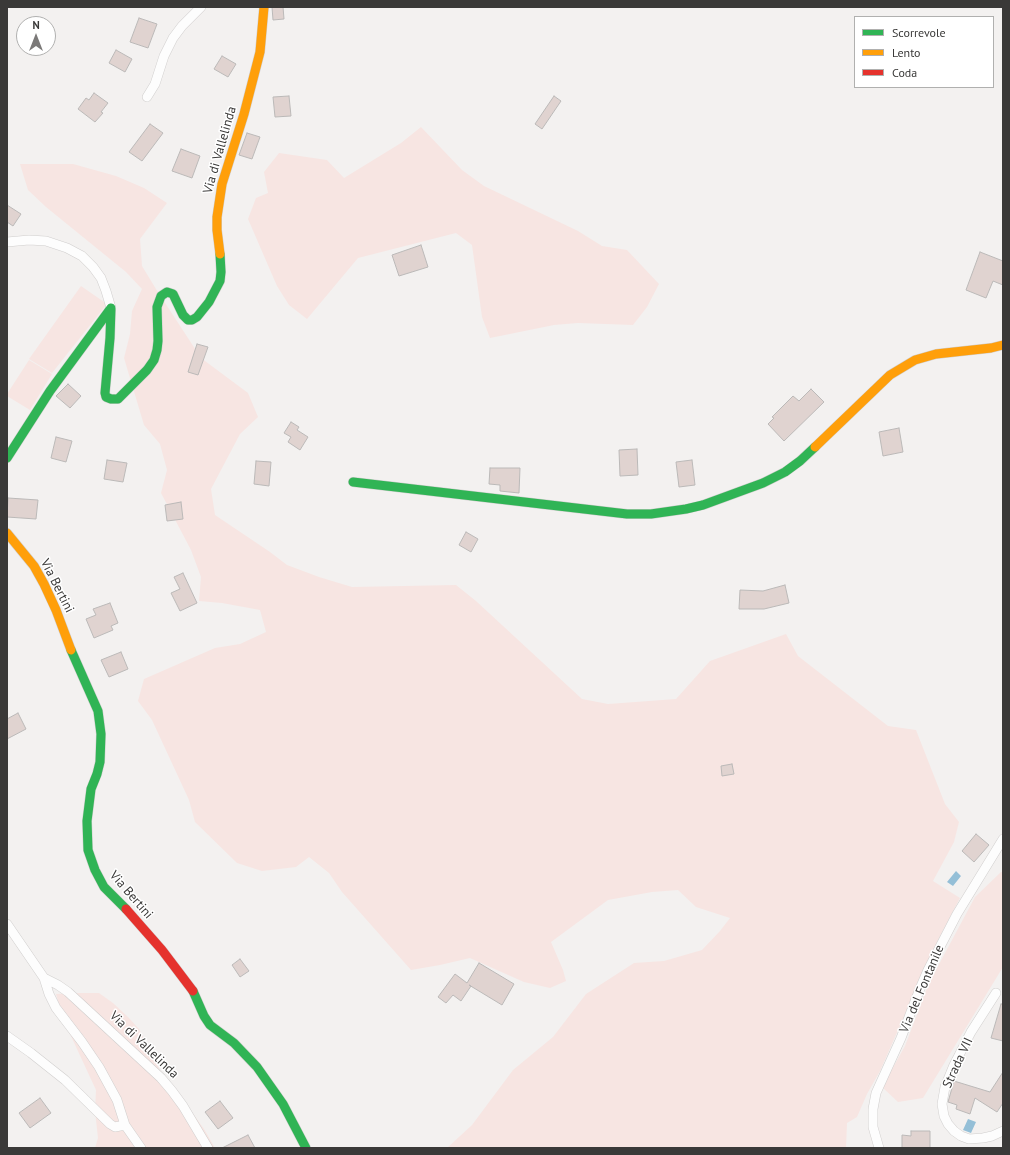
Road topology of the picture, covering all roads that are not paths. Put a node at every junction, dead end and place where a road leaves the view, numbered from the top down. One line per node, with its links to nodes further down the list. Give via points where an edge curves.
1 (201, 7): 3 (street, via 173,38 155,84)
2 (264, 7): 5 (street, Via di Vallelinda, via 260,52 222,184 217,230 220,281 209,302 192,320 184,317 173,294 167,292 161,296 157,307 158,340 154,360 123,396 111,400 105,393)
3 (147, 97)
4 (7, 242): 5 (street, via 46,241 82,256 101,278)
5 (111, 308): 7 (street, via 50,391)
6 (1003, 345): 8 (street, via 936,354 909,363 890,375 800,461 785,472 763,484 686,509 627,514)
7 (7, 458)
8 (353, 482)
9 (7, 533): 19 (street, Via Bertini, via 44,584 98,711 101,734 100,762 91,789 87,820 88,850 95,870 104,887 162,950 195,994 210,1025 234,1043 257,1068 283,1104)
10 (1003, 839): 20 (street, Via del Fontanile, via 957,914 931,964 876,1093 873,1120)
11 (7, 924): 12 (street, Via di Vallelinda)
12 (44, 978): 15 (street, Via di Vallelinda, via 52,1002 91,1054 115,1096); 18 (street, Via di Vallelinda, via 68,992 167,1085)
13 (996, 993): 16 (street, Strada VII, via 954,1065 945,1087 942,1104 948,1124 961,1136 969,1139 983,1138)
14 (7, 1036): 15 (street, via 64,1080 107,1122 115,1127)
15 (125, 1125): 17 (street, Via di Vallelinda)
16 (1003, 1131)
17 (141, 1148)
18 (208, 1148)
19 (306, 1148)
20 (879, 1148)

